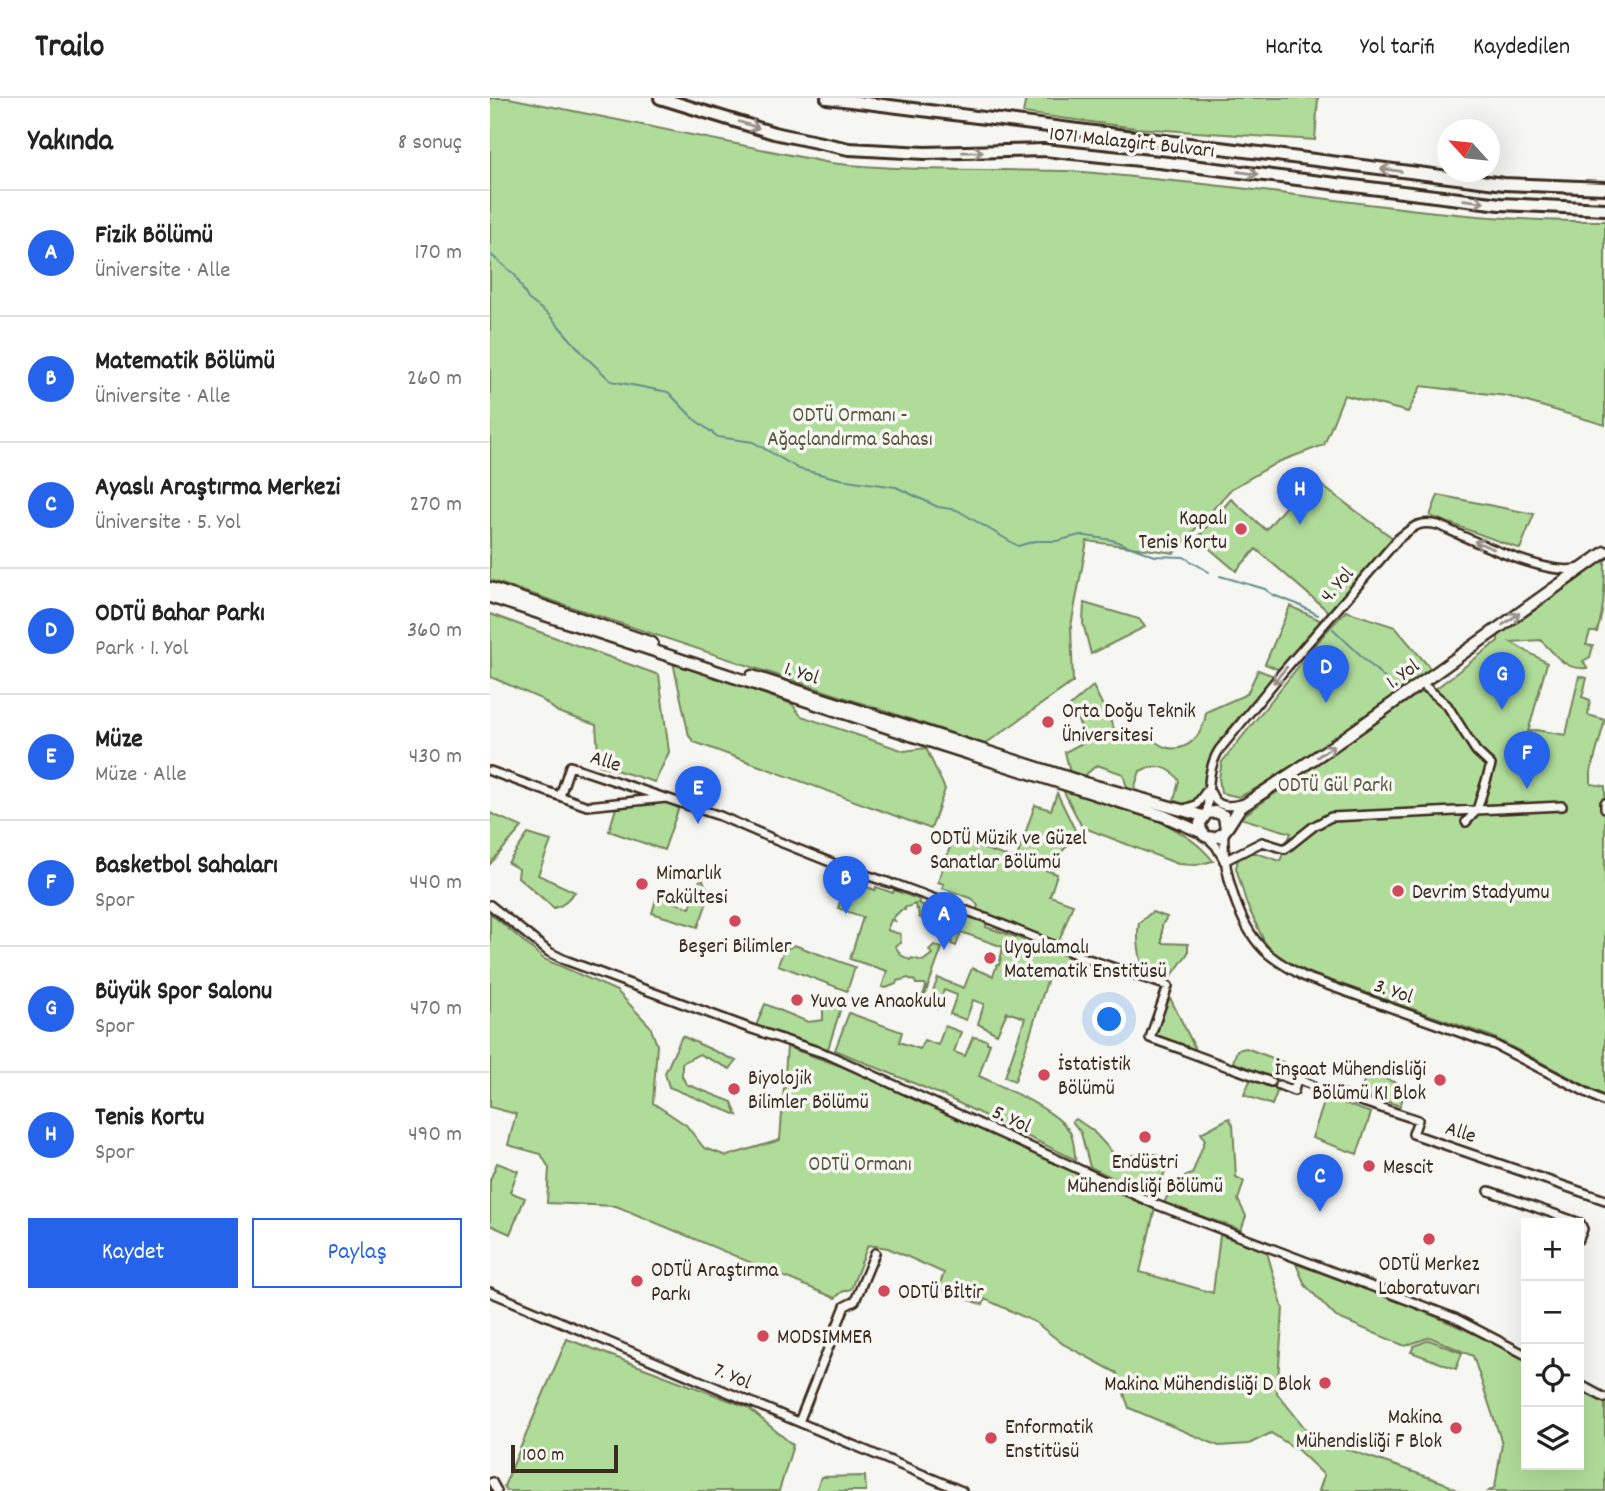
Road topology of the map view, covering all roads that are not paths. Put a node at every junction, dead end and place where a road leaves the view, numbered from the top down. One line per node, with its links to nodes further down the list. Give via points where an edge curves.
1 (660, 98): 6 (main road, 1071 Malazgirt Bulvarı, one-way to 6, via 811,143 849,149 925,153 1044,150 1500,204)
2 (827, 98): 4 (main road, 1071 Malazgirt Bulvarı)
3 (882, 98): 4 (main road)
4 (903, 107): 5 (main road, 1071 Malazgirt Bulvarı, one-way to 4, via 1504,184)
5 (1605, 188)
6 (1605, 208)
7 (1605, 552): 8 (main road, 1. Yol)
8 (1587, 566): 9 (street, 4. Yol, via 1572,571); 10 (main road, 1. Yol)
9 (1548, 568): 10 (street, via 1555,573); 17 (street, 4. Yol, one-way to 17, via 1438,525 1416,523 1219,750 1212,762)
10 (1557, 587): 14 (main road, 1. Yol, one-way to 10)
11 (490, 588): 13 (main road, 1. Yol)
12 (490, 597): 13 (main road, 1. Yol)
13 (663, 650): 16 (main road, 1. Yol)
14 (1421, 683): 20 (main road, 1. Yol, one-way to 14); 23 (street, via 1447,705 1476,751 1491,765)
15 (490, 771): 18 (street, Alle)
16 (1047, 775): 22 (main road, 1. Yol); 27 (main road, 1. Yol)
17 (1210, 785): 20 (street, via 1219,804); 22 (street, via 1196,805); 24 (street, 4. Yol)
18 (560, 796): 19 (street, Alle, via 587,806); 19 (street, Alle, via 570,766)
19 (664, 798): 30 (street, Alle, via 1168,986 1150,1038 1294,1091 1297,1080)
20 (1248, 802): 26 (main road, 1. Yol)
21 (1562, 806): 23 (street)
22 (1175, 810): 24 (main road, 1. Yol)
23 (1477, 810): 25 (street); 28 (street, via 1331,817 1285,849 1262,842)
24 (1205, 814): 26 (main road, via 1220,813 1226,820); 27 (main road, via 1200,823)
25 (1466, 822)
26 (1225, 831): 27 (main road, via 1217,838); 28 (street, 3. Yol)
27 (1204, 835): 28 (street, 3. Yol)
28 (1224, 861): 32 (street, 3. Yol, via 1252,934 1284,966 1495,1045)
29 (490, 905): 38 (street, 5. Yol, via 565,960 830,1055 1157,1205 1445,1314)
30 (1312, 1085)
31 (1324, 1089): 34 (street, Alle, via 1418,1120 1413,1134)
32 (1605, 1102)
33 (1489, 1191): 35 (street)
34 (1605, 1200)
35 (1566, 1218)
36 (875, 1253): 41 (street, via 855,1301 845,1306)
37 (490, 1292): 41 (street, 7. Yol)
38 (1521, 1352)
39 (1584, 1387): 40 (street)
40 (1605, 1398)
41 (799, 1422): 44 (street, 7. Yol)
42 (492, 1482): 43 (street)
43 (496, 1491)
44 (962, 1491)

